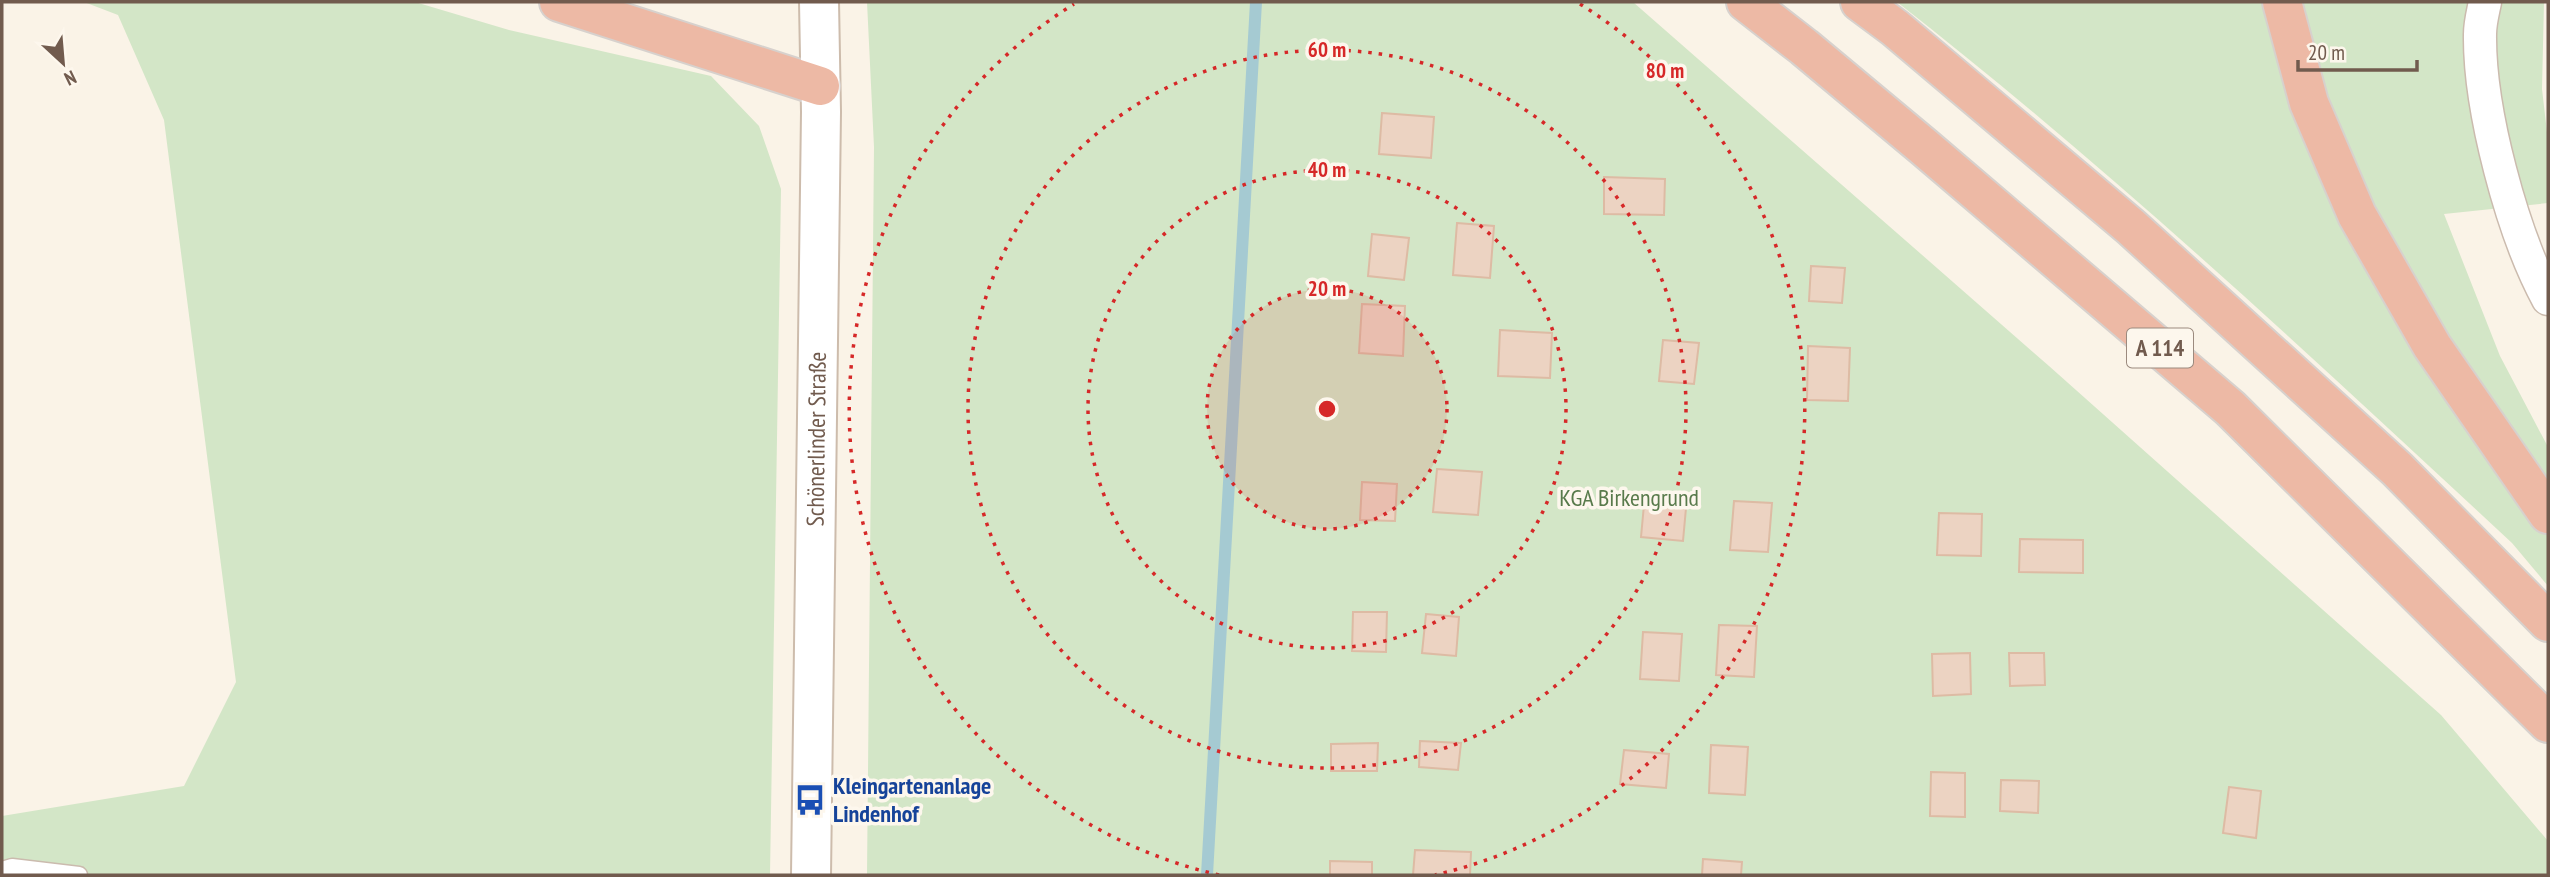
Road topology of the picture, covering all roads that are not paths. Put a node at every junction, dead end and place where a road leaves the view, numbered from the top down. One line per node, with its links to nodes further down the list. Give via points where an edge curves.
1 (559, 2): 7 (highway)
2 (819, 2): 7 (main road, Schönerlinder Straße)
3 (1746, 2): 11 (highway, A 114, via 2230,408)
4 (1860, 2): 10 (highway, A 114, via 2132,227 2397,469)
5 (2282, 2): 9 (highway, via 2309,103 2357,215 2432,346)
6 (2485, 2): 8 (street, via 2479,32 2492,128 2507,193)
7 (820, 86): 14 (main road, Schönerlinder Straße)
8 (2548, 299)
9 (2548, 514)
10 (2548, 622)
11 (2548, 723)
12 (2, 870): 13 (lane, via 12,867)
13 (79, 875)
14 (811, 875)

